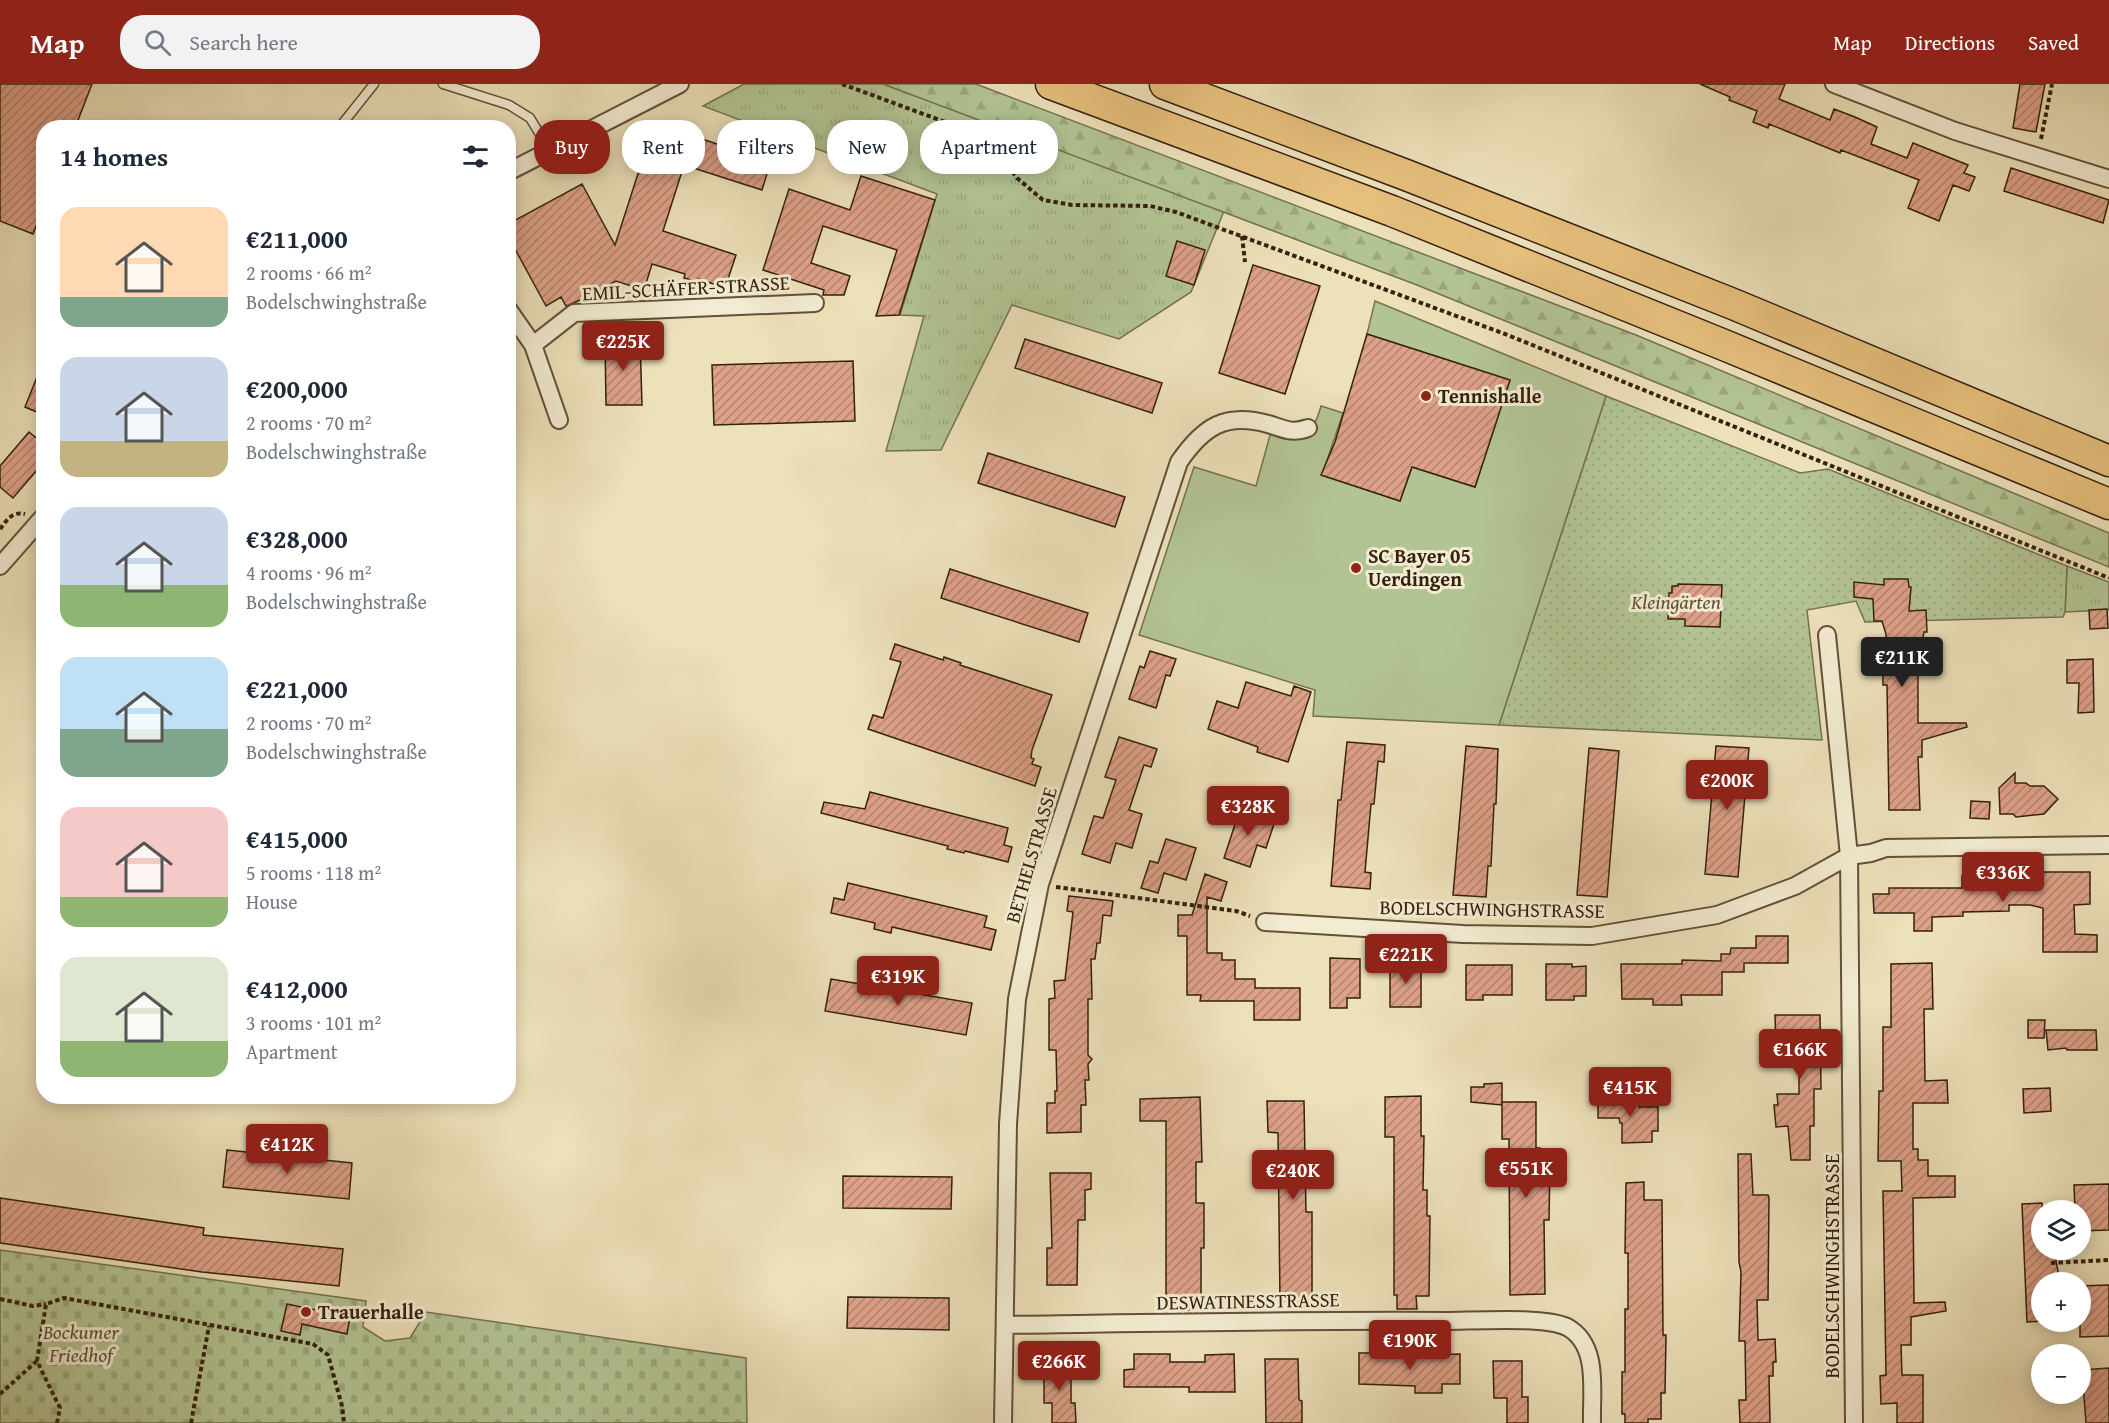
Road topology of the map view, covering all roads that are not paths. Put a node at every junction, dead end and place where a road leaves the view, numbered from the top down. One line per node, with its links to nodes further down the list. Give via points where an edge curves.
1 (374, 84): 7 (lane)
2 (443, 84): 9 (lane, via 509,105)
3 (680, 84): 8 (street)
4 (1051, 84): 19 (highway, via 1392,211)
5 (1165, 84): 18 (highway, via 1733,304)
6 (1834, 84): 12 (street, via 1955,131)
7 (345, 120)
8 (610, 120)
9 (534, 125)
10 (534, 159): 11 (street)
11 (516, 168)
12 (2109, 179)
13 (815, 303): 15 (street, EMIL-SCHÄFER-STRASSE, via 574,313)
14 (516, 321): 15 (street)
15 (533, 345): 16 (street)
16 (559, 420)
17 (1308, 428): 26 (street, BETHELSTRASSE, via 1296,432 1248,418 1229,421 1207,429 1179,462 1040,884 1017,999 1008,1125)
18 (2109, 461)
19 (2109, 504)
20 (36, 525): 21 (street)
21 (0, 566)
22 (1827, 635): 24 (street, BODELSCHWINGHSTRASSE)
23 (2109, 845): 24 (street, BODELSCHWINGHSTRASSE, via 1886,848)
24 (1849, 856): 25 (street, BODELSCHWINGHSTRASSE, via 1795,886 1717,915 1592,936 1463,934); 29 (street, BODELSCHWINGHSTRASSE)
25 (1264, 922)
26 (1005, 1325): 27 (street, BETHELSTRASSE); 28 (street, DESWATINESSTRASSE, via 1552,1322 1568,1328 1583,1342 1591,1360)
27 (1003, 1423)
28 (1592, 1423)
29 (1854, 1423)

